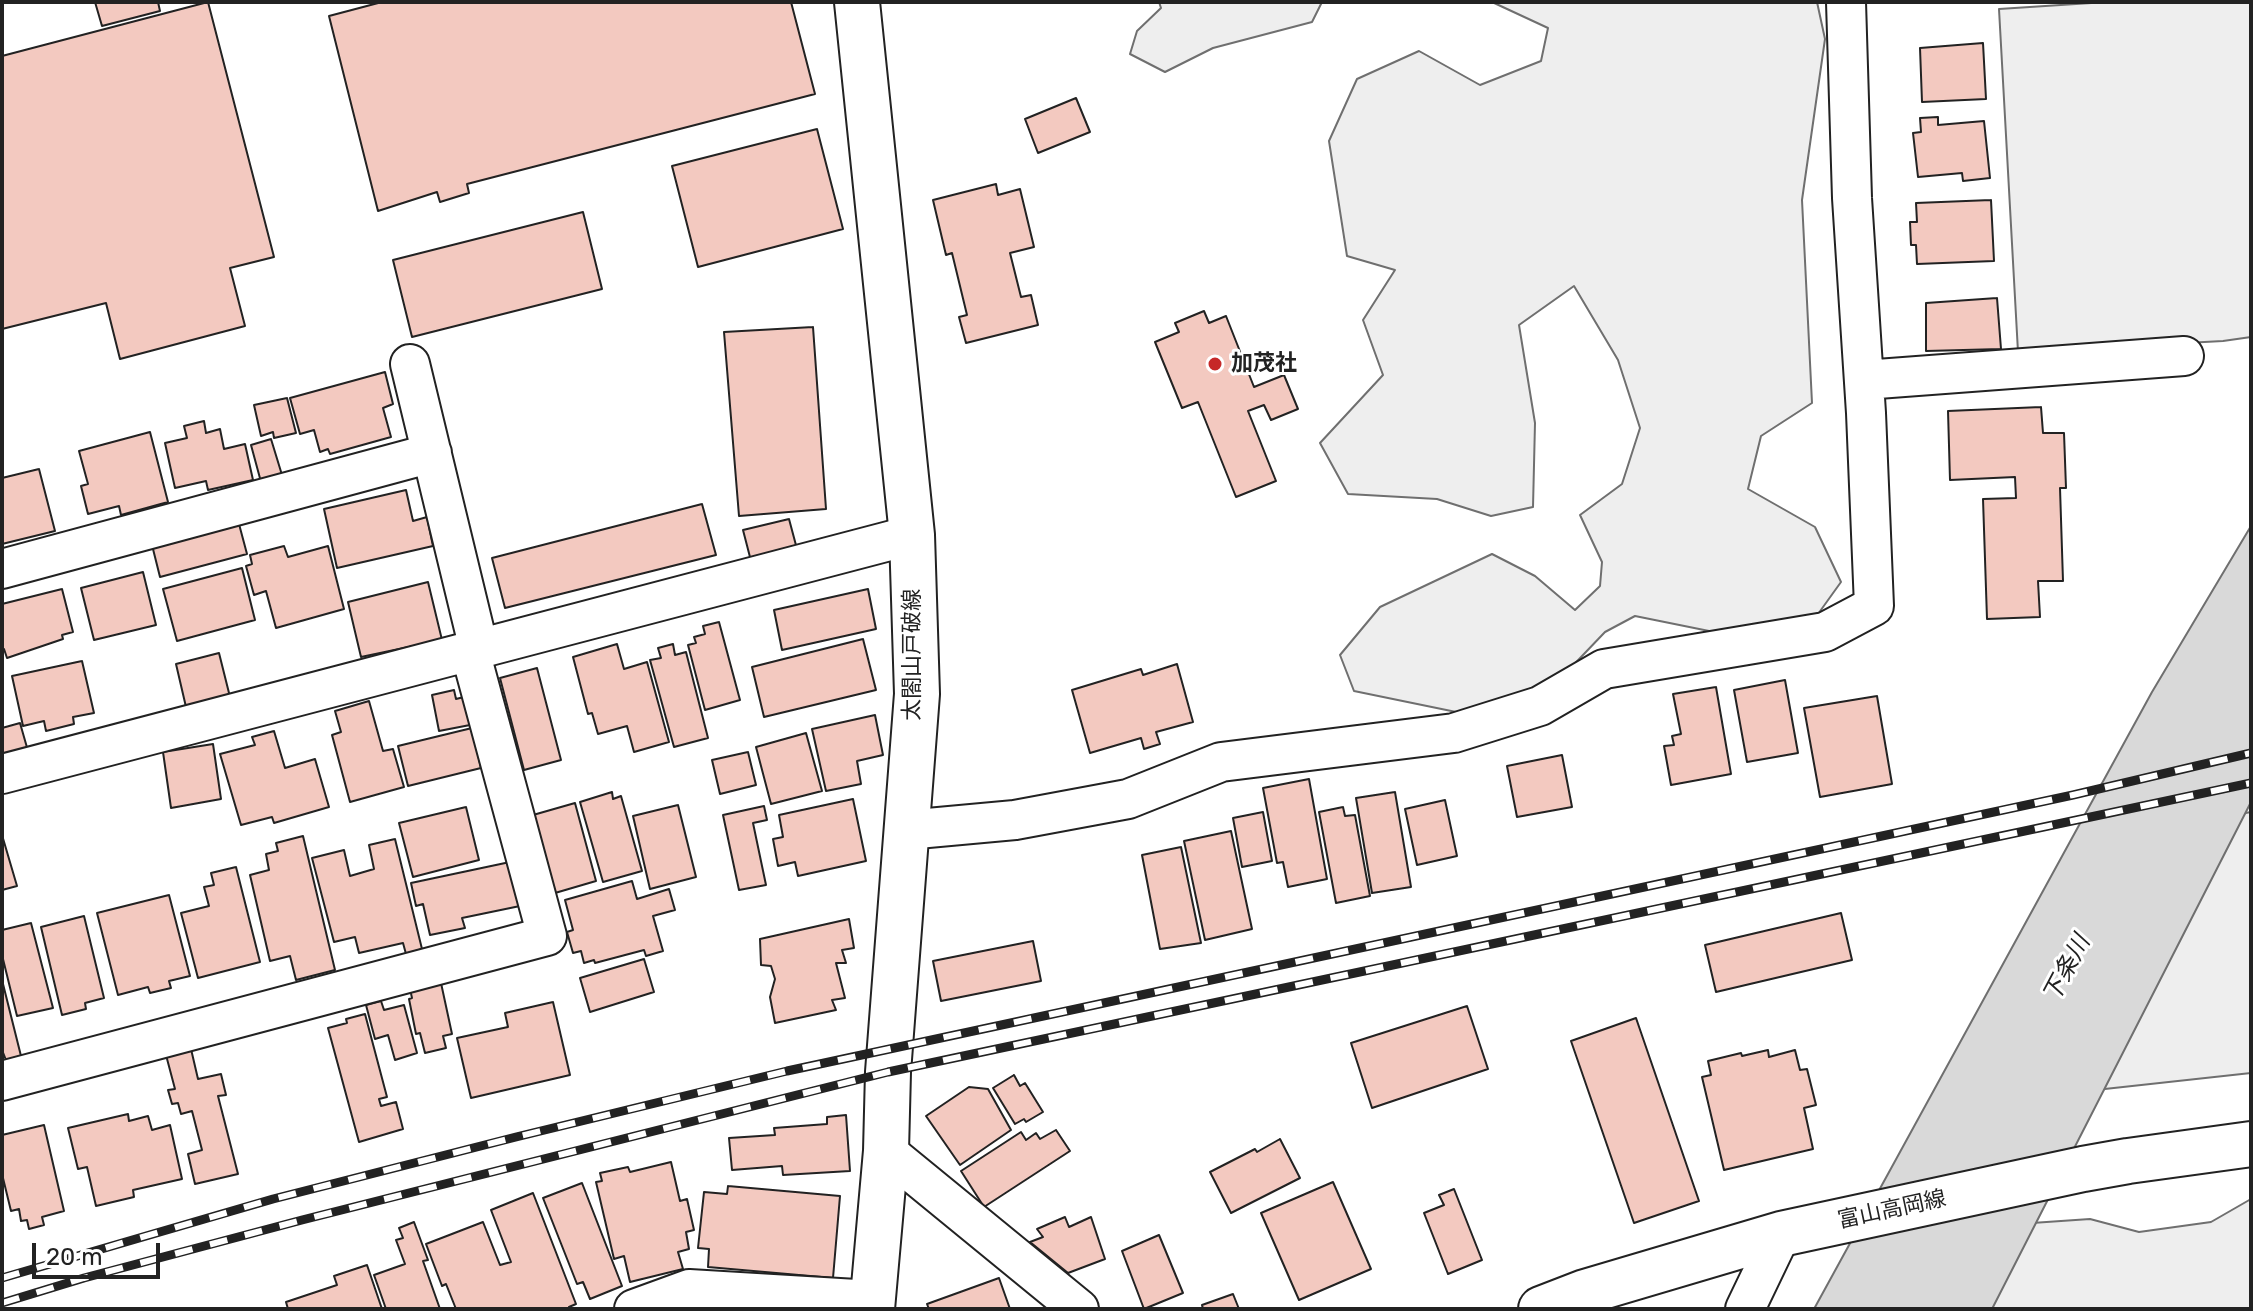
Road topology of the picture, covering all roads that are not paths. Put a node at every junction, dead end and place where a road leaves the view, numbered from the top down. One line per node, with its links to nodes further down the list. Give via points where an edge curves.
1 (857, 2): 7 (main road, 太閤山戸破線)
2 (1846, 2): 5 (street)
3 (2184, 356): 5 (street)
4 (410, 364): 6 (street)
5 (1864, 380): 11 (street, via 1874,606 1825,632 1604,669 1540,706 1454,733 1221,762 1128,799 1015,820)
6 (432, 453): 8 (street); 9 (street)
7 (912, 535): 9 (street); 11 (main road, 太閤山戸破線, via 917,694)
8 (2, 569)
9 (474, 650): 10 (street); 12 (street, via 547,936)
10 (2, 774)
11 (906, 830): 14 (main road, 太閤山戸破線)
12 (2, 1081)
13 (2251, 1144): 15 (main road, 富山高岡線, via 2083,1169)
14 (886, 1151): 16 (main road, 太閤山戸破線); 19 (street)
15 (1781, 1234): 17 (main road, 富山高岡線); 20 (street)
16 (872, 1305): 18 (street, via 689,1289)
17 (1544, 1308)
18 (634, 1309)
19 (1079, 1309)
20 (1745, 1309)

